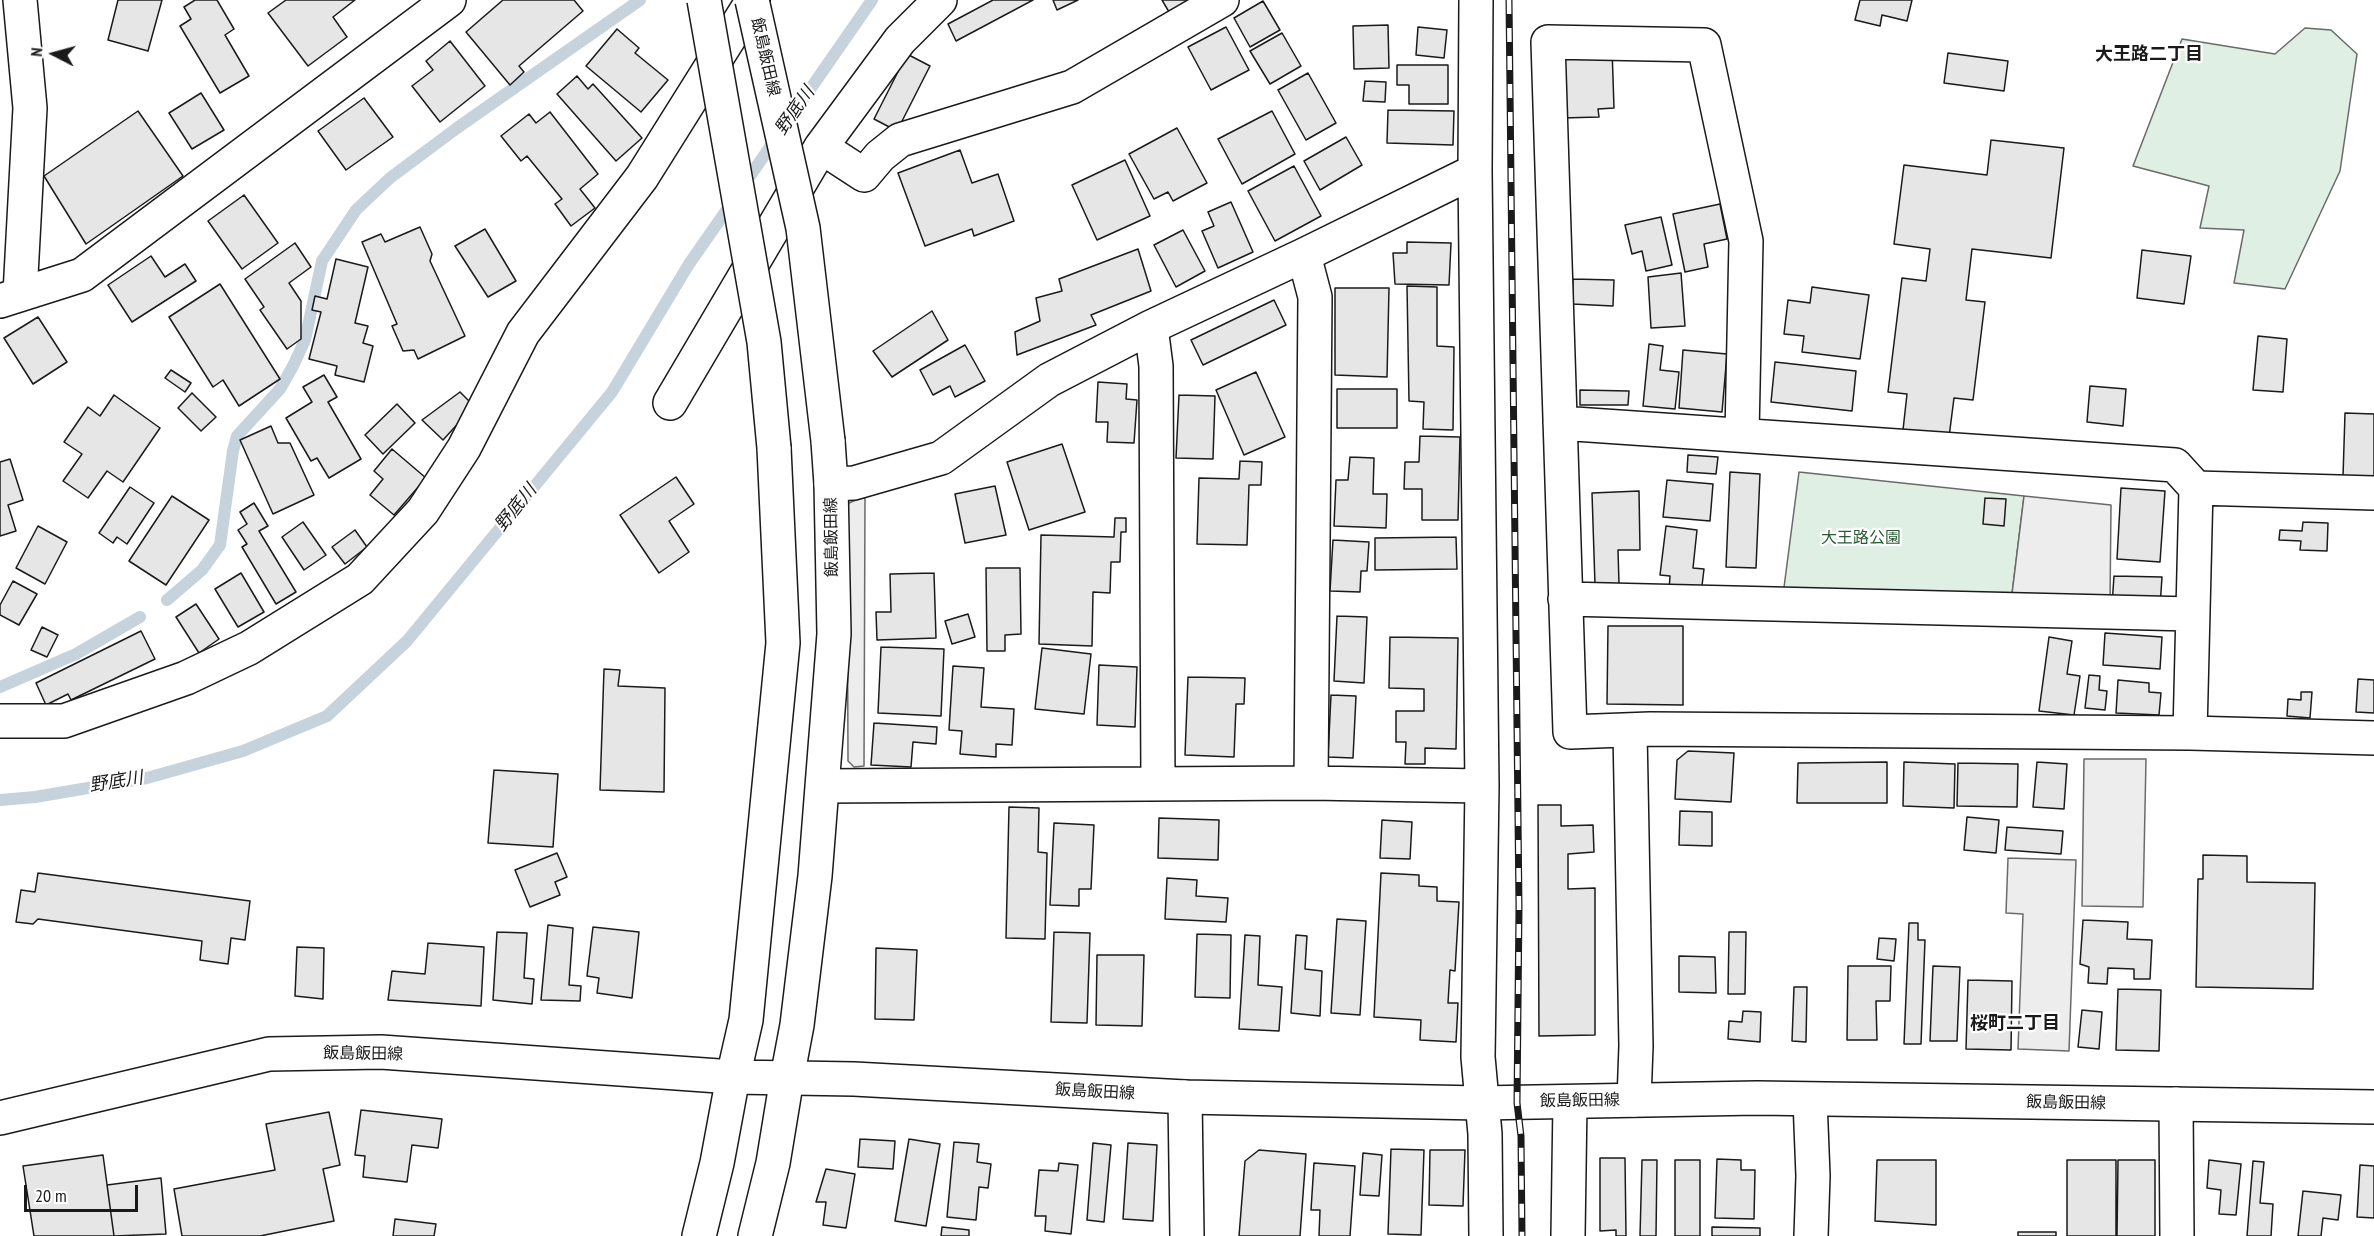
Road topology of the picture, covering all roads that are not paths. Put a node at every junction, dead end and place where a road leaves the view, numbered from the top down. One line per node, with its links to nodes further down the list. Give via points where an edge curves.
1 (20, 0): 11 (street, via 30,108)
2 (449, 0): 11 (street, via 82,275)
3 (704, 0): 29 (street, bridge, via 762,330 774,448 783,643 746,1020)
4 (753, 0): 16 (street, 飯島飯田線, bridge, via 803,228); 21 (street, via 642,177 523,333 464,448 423,511 360,579 249,648 186,678 64,721)
5 (940, 0): 8 (street, via 900,40)
6 (1222, 0): 8 (street, via 1072,87 900,140 864,175)
7 (1476, 0): 9 (street)
8 (822, 147): 13 (street)
9 (1475, 171): 10 (street); 28 (street)
10 (1304, 255): 12 (street); 25 (street, via 1315,297)
11 (10, 297)
12 (1151, 327): 16 (street, via 1049,380 941,458 854,483); 26 (street, via 1156,366)
13 (670, 403)
14 (1560, 423): 15 (street); 15 (street, via 1548,42 1704,45 1746,241); 19 (street)
15 (1742, 434): 17 (street, via 2175,465)
16 (831, 484): 27 (street, 飯島飯田線, via 834,634)
17 (2196, 488): 18 (street); 20 (street)
18 (2374, 493)
19 (1565, 599): 20 (street); 22 (street, via 1570,732)
20 (2191, 614): 23 (street)
21 (0, 721)
22 (1630, 731): 23 (street); 32 (street)
23 (2190, 733): 24 (street)
24 (2374, 738)
25 (1311, 783): 26 (street); 28 (street)
26 (1158, 784): 27 (street)
27 (823, 786): 30 (street, 飯島飯田線)
28 (1482, 786): 35 (street)
29 (733, 1077): 30 (street, 飯島飯田線); 38 (street, 飯島飯田線, via 381,1052 269,1054); 39 (street)
30 (788, 1078): 31 (street, 飯島飯田線, via 854,1078); 40 (street)
31 (1185, 1097): 35 (street, 飯島飯田線); 41 (street)
32 (1634, 1100): 33 (street, 飯島飯田線); 34 (street, 飯島飯田線)
33 (1810, 1100): 36 (street, 飯島飯田線); 44 (street)
34 (1570, 1102): 35 (street, 飯島飯田線); 43 (street)
35 (1480, 1103): 42 (street, via 1485,1134)
36 (2176, 1104): 37 (street, 飯島飯田線); 45 (street)
37 (2374, 1107)
38 (0, 1118)
39 (699, 1236)
40 (755, 1236)
41 (1187, 1236)
42 (1486, 1236)
43 (1568, 1236)
44 (1811, 1236)
45 (2177, 1236)

